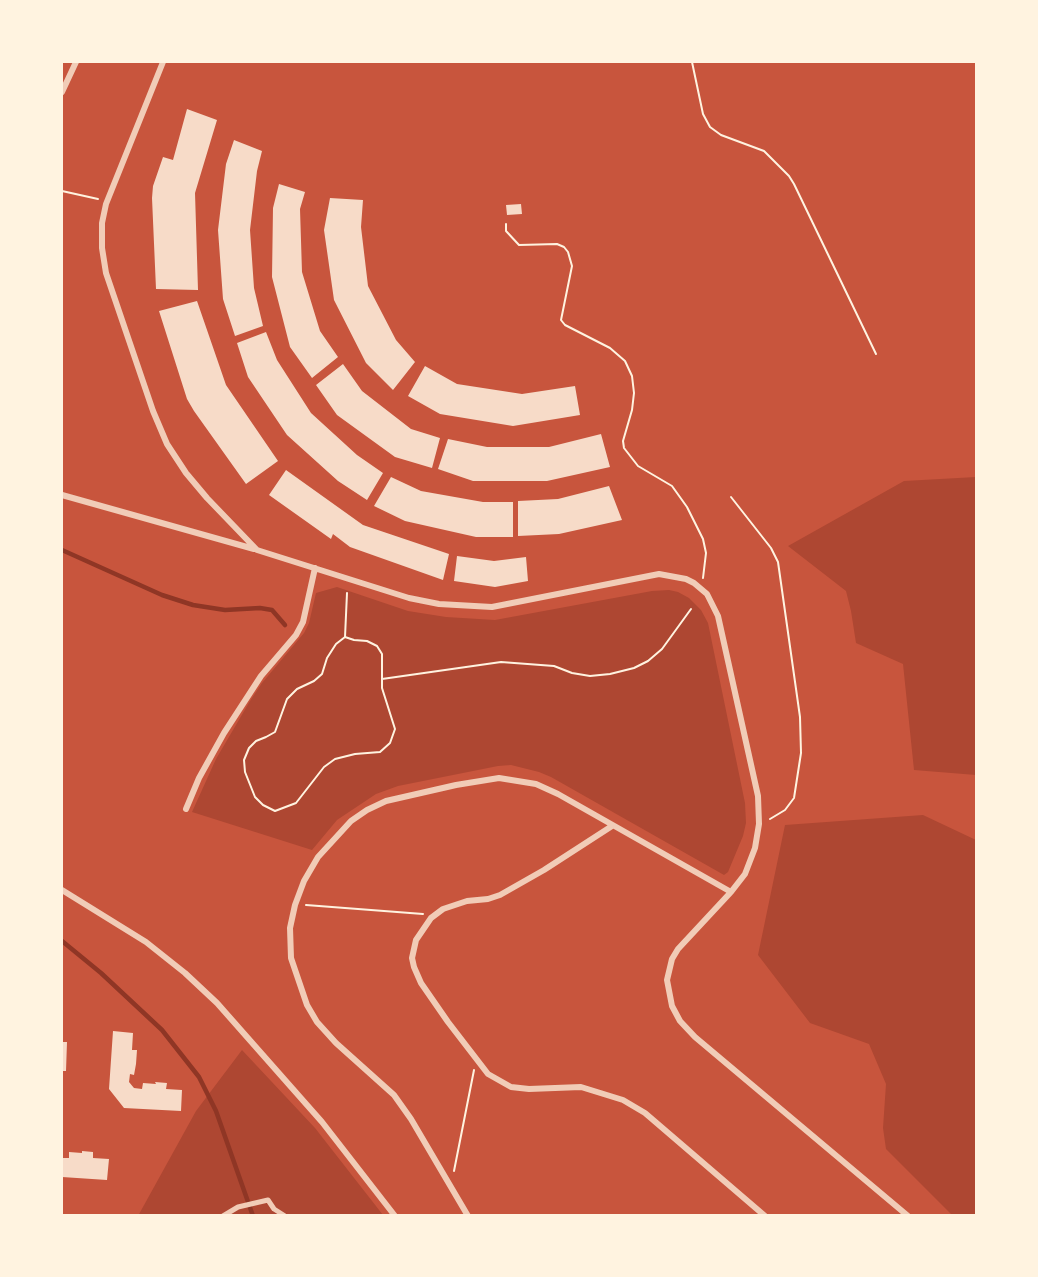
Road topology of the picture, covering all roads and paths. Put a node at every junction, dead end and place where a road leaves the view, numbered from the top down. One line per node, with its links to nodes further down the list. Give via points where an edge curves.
1 (76, 62): 4 (street)
2 (163, 62): 6 (street)
3 (692, 62): 8 (path, via 701,106 710,127 764,152 789,176)
4 (62, 92)
5 (62, 191): 6 (path)
6 (107, 201): 11 (street, via 102,223 106,273 167,444 186,473)
7 (506, 224): 13 (path, via 506,231 519,245 557,244 568,252 572,266 561,320 618,353 628,368 634,401 624,448 638,466 672,486 696,524 706,553)
8 (876, 354)
9 (62, 495): 11 (street)
10 (731, 497): 19 (path, via 778,562 801,724 794,798 781,814)
11 (257, 550): 12 (street)
12 (315, 568): 13 (street, via 409,598 466,607 512,605 659,574 686,579); 18 (street, via 303,622 224,733)
13 (701, 589): 19 (street, via 718,616 758,796)
14 (347, 593): 16 (path)
15 (691, 609): 17 (path, via 662,649 648,661 610,674 590,676 554,666 501,662)
16 (345, 637): 17 (path, via 377,646 382,654); 17 (path, via 327,658 322,674 287,699 275,732 249,748 245,772 255,797 275,811 285,808 296,802 324,766 335,759 380,752 390,743 395,729)
17 (382, 679)
18 (186, 810)
19 (759, 824): 22 (street, via 749,865)
20 (612, 826): 22 (street); 23 (street, via 558,794 521,780 500,778 403,795 367,810 333,838 304,881); 24 (street, via 500,895 456,904)
21 (62, 890): 29 (street, via 146,942 217,1003 322,1122)
22 (731, 892): 32 (street, via 672,959 666,980 676,1014 694,1037)
23 (295, 905): 24 (path, via 425,914); 26 (street, via 290,927 291,958 307,1005 336,1043 394,1095)
24 (431, 918): 25 (street, via 416,940 414,967 421,983)
25 (476, 1059): 26 (path); 31 (street, via 488,1074 511,1087 582,1087 622,1100 645,1113)
26 (451, 1187): 30 (street)
27 (223, 1215): 28 (street, via 268,1200)
28 (285, 1215)
29 (395, 1215)
30 (468, 1215)
31 (765, 1215)
32 (908, 1215)

